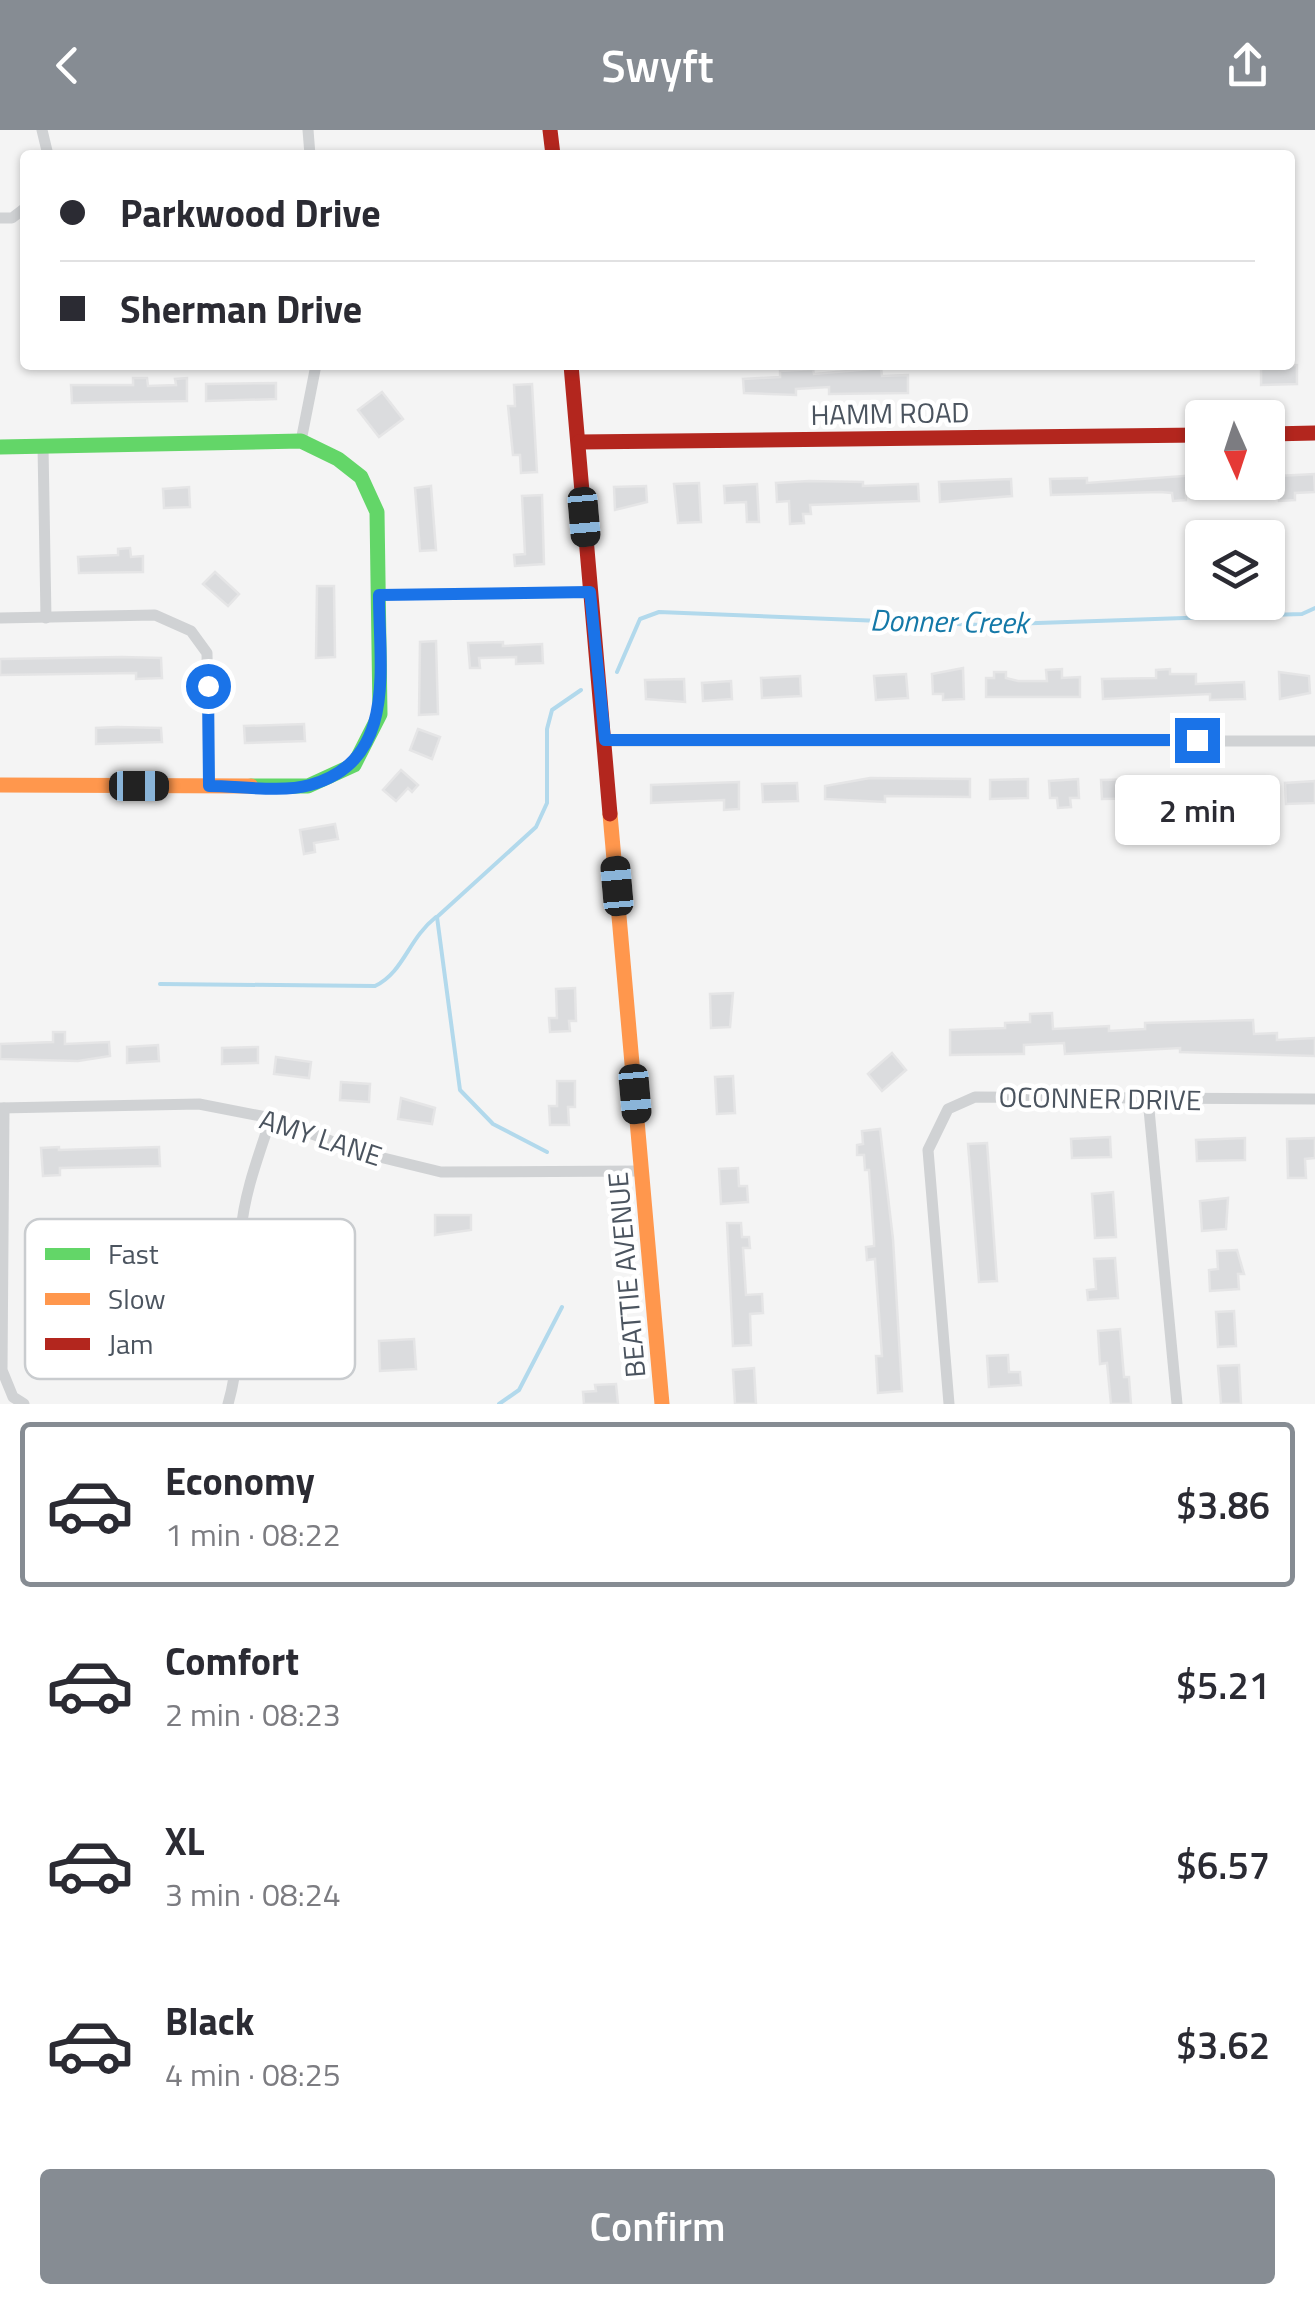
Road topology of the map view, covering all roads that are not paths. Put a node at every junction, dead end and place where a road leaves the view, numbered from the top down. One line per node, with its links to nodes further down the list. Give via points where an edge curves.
1 (315, 370): 6 (street)
2 (572, 370): 7 (street, BEATTIE AVENUE)
3 (1315, 433): 4 (street)
4 (1285, 434)
5 (1185, 435): 7 (street, HAMM ROAD)
6 (301, 441): 8 (street); 11 (street, via 360,477 377,512)
7 (579, 442): 10 (street, BEATTIE AVENUE)
8 (43, 446): 9 (street); 13 (street)
9 (0, 447)
10 (590, 592): 11 (street); 14 (street, BEATTIE AVENUE)
11 (379, 595): 17 (street, via 380,714 354,764 308,786)
12 (0, 618): 13 (street)
13 (46, 618): 17 (street, via 155,614 192,630 207,654)
14 (605, 740): 15 (street); 22 (street, BEATTIE AVENUE)
15 (1315, 740)
16 (0, 785): 17 (street)
17 (209, 786)
18 (1148, 1099): 19 (street, OCONNER DRIVE); 28 (street, OCONNER DRIVE, via 975,1097 948,1109 928,1150); 29 (street)
19 (1315, 1099)
20 (2, 1108): 21 (street, AMY LANE, via 199,1104); 25 (street, via 2,1370 13,1397)
21 (271, 1118): 22 (street, AMY LANE, via 359,1152 442,1172); 23 (street)
22 (641, 1171): 27 (street, BEATTIE AVENUE)
23 (244, 1219)
24 (235, 1379): 26 (street)
25 (24, 1404)
26 (228, 1404)
27 (662, 1404)
28 (949, 1404)
29 (1177, 1404)

